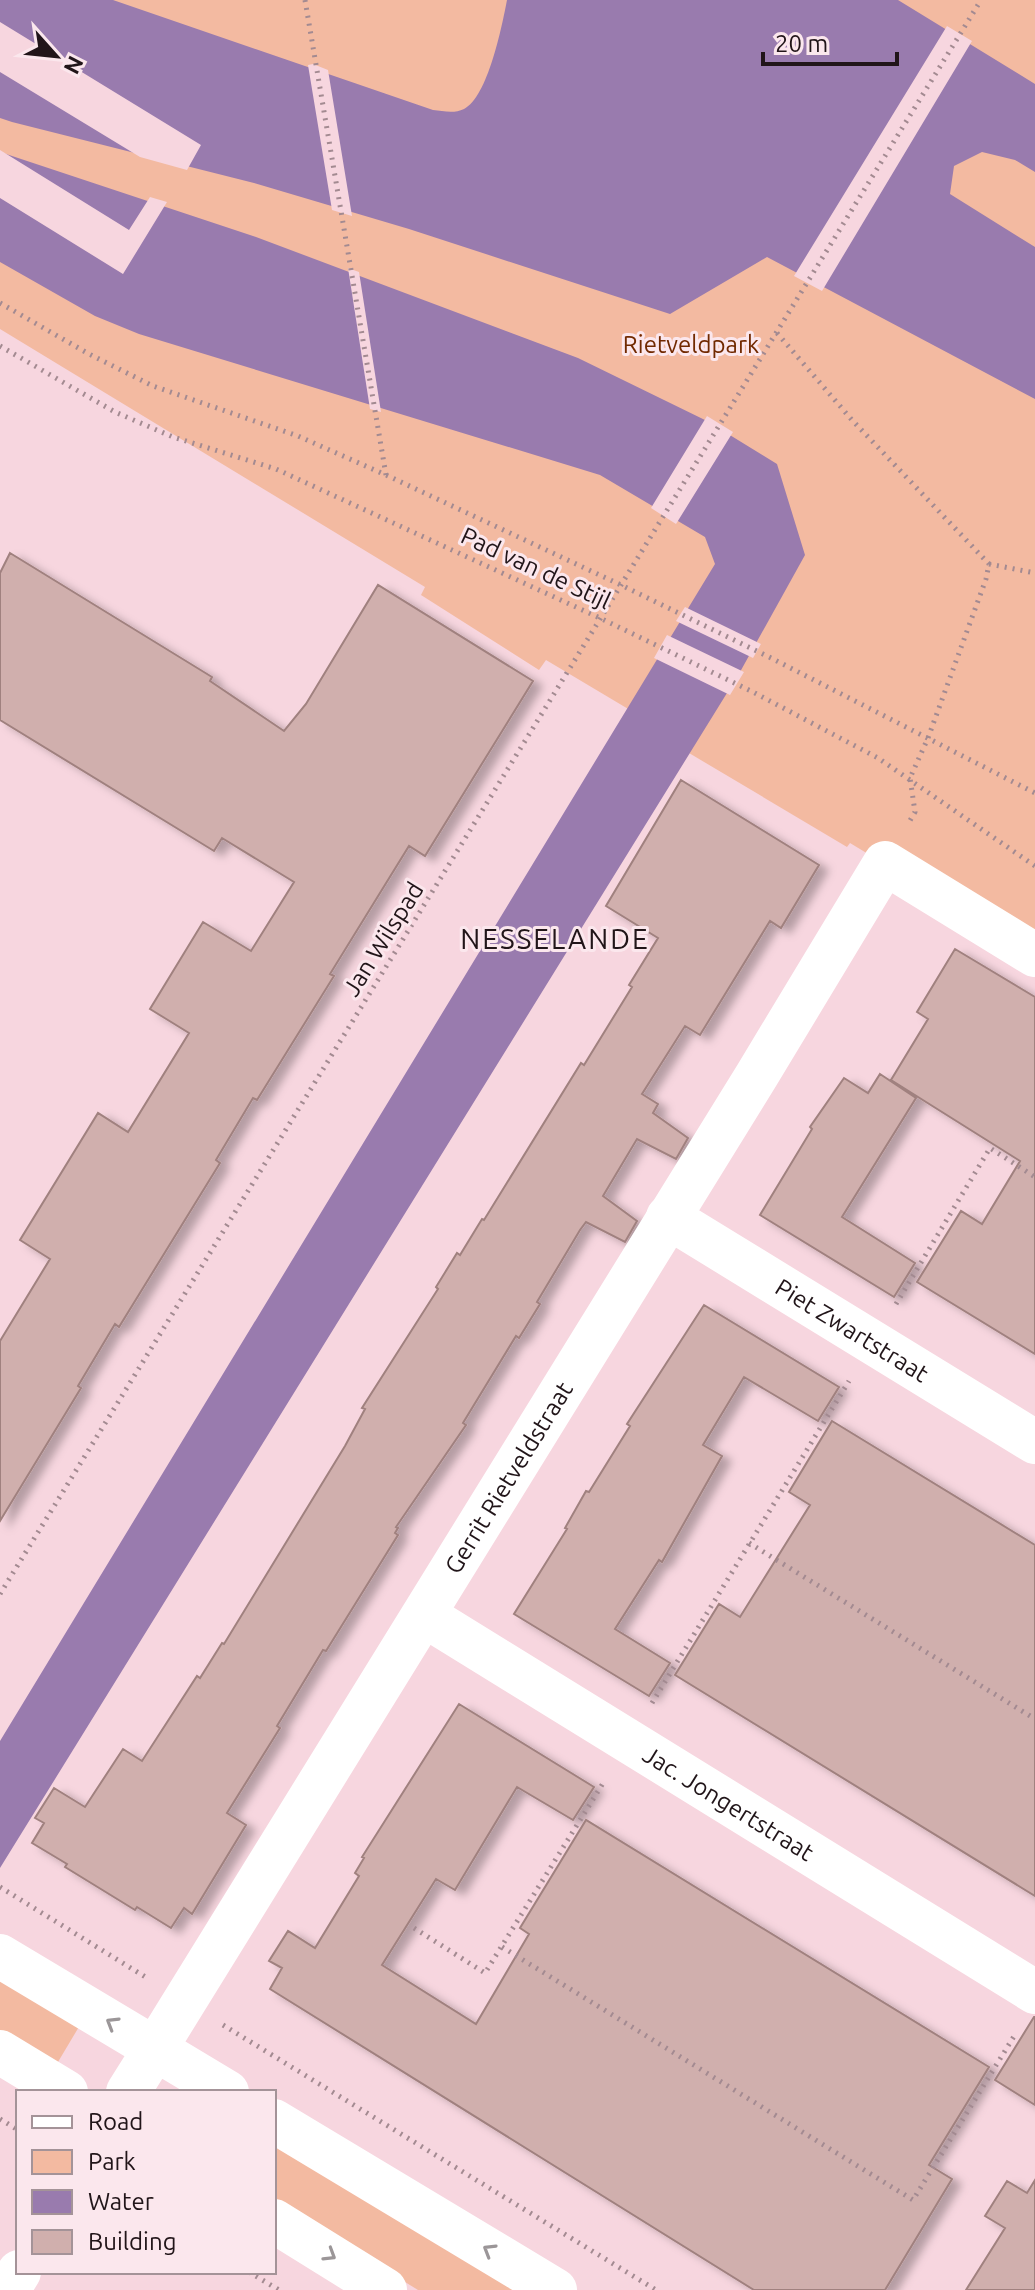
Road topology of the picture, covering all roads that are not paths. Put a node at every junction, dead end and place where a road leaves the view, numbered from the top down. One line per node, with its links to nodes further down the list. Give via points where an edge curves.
1 (1035, 955): 2 (street, Gerrit Rietveldstraat, via 885,863)
2 (668, 1217): 3 (street, Piet Zwartstraat); 4 (street, Gerrit Rietveldstraat)
3 (1035, 1442)
4 (424, 1615): 6 (street, Jac. Jongertstraat, via 629,1741); 7 (street, Gerrit Rietveldstraat)
5 (0, 1956): 7 (street, one-way to 5)
6 (1027, 2010)
7 (155, 2049): 10 (street, Gerrit Rietveldstraat); 11 (street)
8 (0, 2052): 9 (street)
9 (63, 2090)
10 (129, 2090)
11 (224, 2090)
12 (276, 2122): 15 (street, one-way to 12)
13 (276, 2222): 14 (street, one-way to 14)
14 (385, 2290)
15 (555, 2290)

